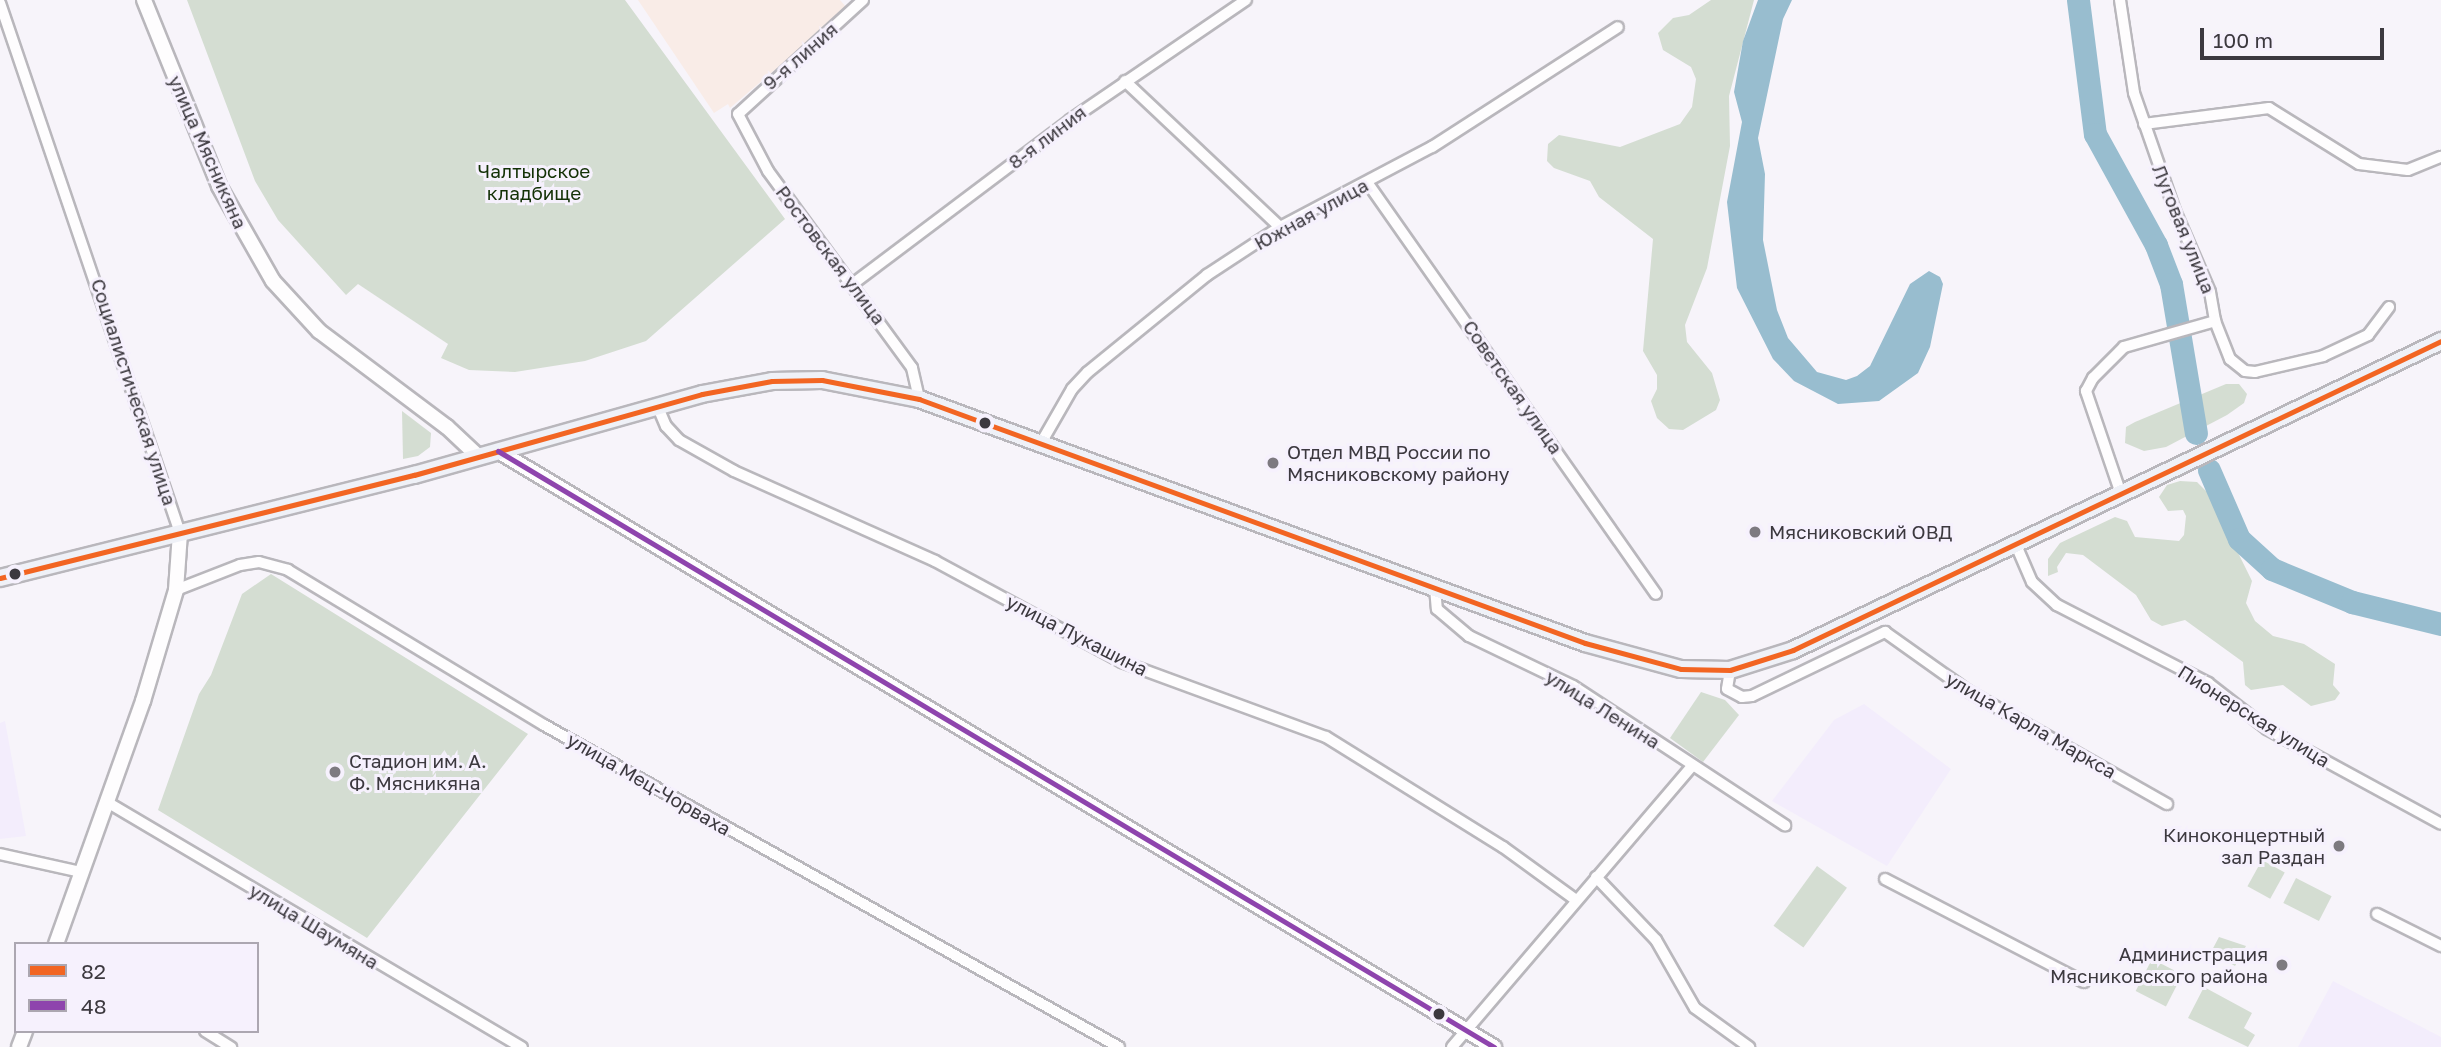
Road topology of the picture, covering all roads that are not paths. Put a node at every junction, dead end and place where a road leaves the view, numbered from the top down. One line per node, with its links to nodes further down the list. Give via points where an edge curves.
1 (144, 0): 21 (street, улица Мясникяна, via 219,186 273,281 319,331 447,427)
2 (863, 0): 8 (street, 9-я линия)
3 (1246, 0): 7 (street, 8-я линия)
4 (2120, 0): 9 (street, Луговая улица, via 2132,82)
5 (0, 3): 23 (street, Социалистическая улица)
6 (1618, 27): 11 (street, Южная улица, via 1491,111)
7 (1125, 81): 12 (street); 13 (street, 8-я линия)
8 (738, 114): 13 (street, Ростовская улица, via 768,171)
9 (2144, 124): 10 (street, via 2269,108 2359,164 2407,170); 15 (street, Луговая улица, via 2210,292)
10 (2441, 157)
11 (1367, 182): 12 (street, Южная улица); 28 (street, Советская улица)
12 (1280, 227): 19 (street, Южная улица, via 1208,275 1110,352 1072,389)
13 (854, 283): 17 (street, Ростовская улица, via 912,368)
14 (2389, 307): 15 (street, Луговая улица, via 2368,335 2354,344 2255,372 2245,371 2230,359)
15 (2215, 321): 22 (street, via 2150,338 2110,357 2086,391)
16 (2441, 341): 22 (main road)
17 (919, 399): 18 (main road, via 849,382 797,379 744,385); 19 (main road)
18 (657, 405): 20 (main road); 39 (street, улица Лукашина, via 666,426 679,440 734,471 935,561 1122,662 1326,737 1503,846)
19 (1041, 443): 26 (main road)
20 (498, 451): 21 (main road); 44 (street)
21 (479, 457): 23 (main road)
22 (2121, 494): 24 (main road)
23 (180, 533): 25 (main road); 27 (street, Социалистическая улица)
24 (2016, 545): 29 (main road, via 1793,650); 33 (street, Пионерская улица, via 2032,582 2057,605 2208,683 2267,729)
25 (0, 578)
26 (1435, 588): 29 (main road, via 1627,657 1681,669); 30 (street, улица Ленина, via 1437,610 1469,636 1573,686)
27 (176, 590): 31 (street, Социалистическая улица); 48 (street, улица Мец-Чорваха, via 240,565 259,562 288,570 544,725)
28 (1656, 593)
29 (1730, 670): 32 (street, улица Карла Маркса, via 1727,689 1742,697 1752,696 1885,632 1968,691)
30 (1692, 766): 34 (street, улица Ленина); 37 (street)
31 (107, 802): 36 (street, Социалистическая улица); 47 (street, улица Шаумяна)
32 (2167, 804)
33 (2441, 824)
34 (1785, 825)
35 (0, 854): 36 (street)
36 (81, 872): 41 (street, Социалистическая улица)
37 (1596, 877): 39 (street); 51 (street, via 1656,940 1695,1007)
38 (1885, 879): 43 (street)
39 (1576, 900): 44 (street)
40 (2377, 914): 42 (street)
41 (58, 942)
42 (2441, 946)
43 (2084, 982)
44 (1465, 1032): 49 (street); 50 (street)
45 (208, 1033): 46 (street)
46 (230, 1047)
47 (522, 1047)
48 (1119, 1047)
49 (1452, 1047)
50 (1494, 1047)
51 (1749, 1047)

